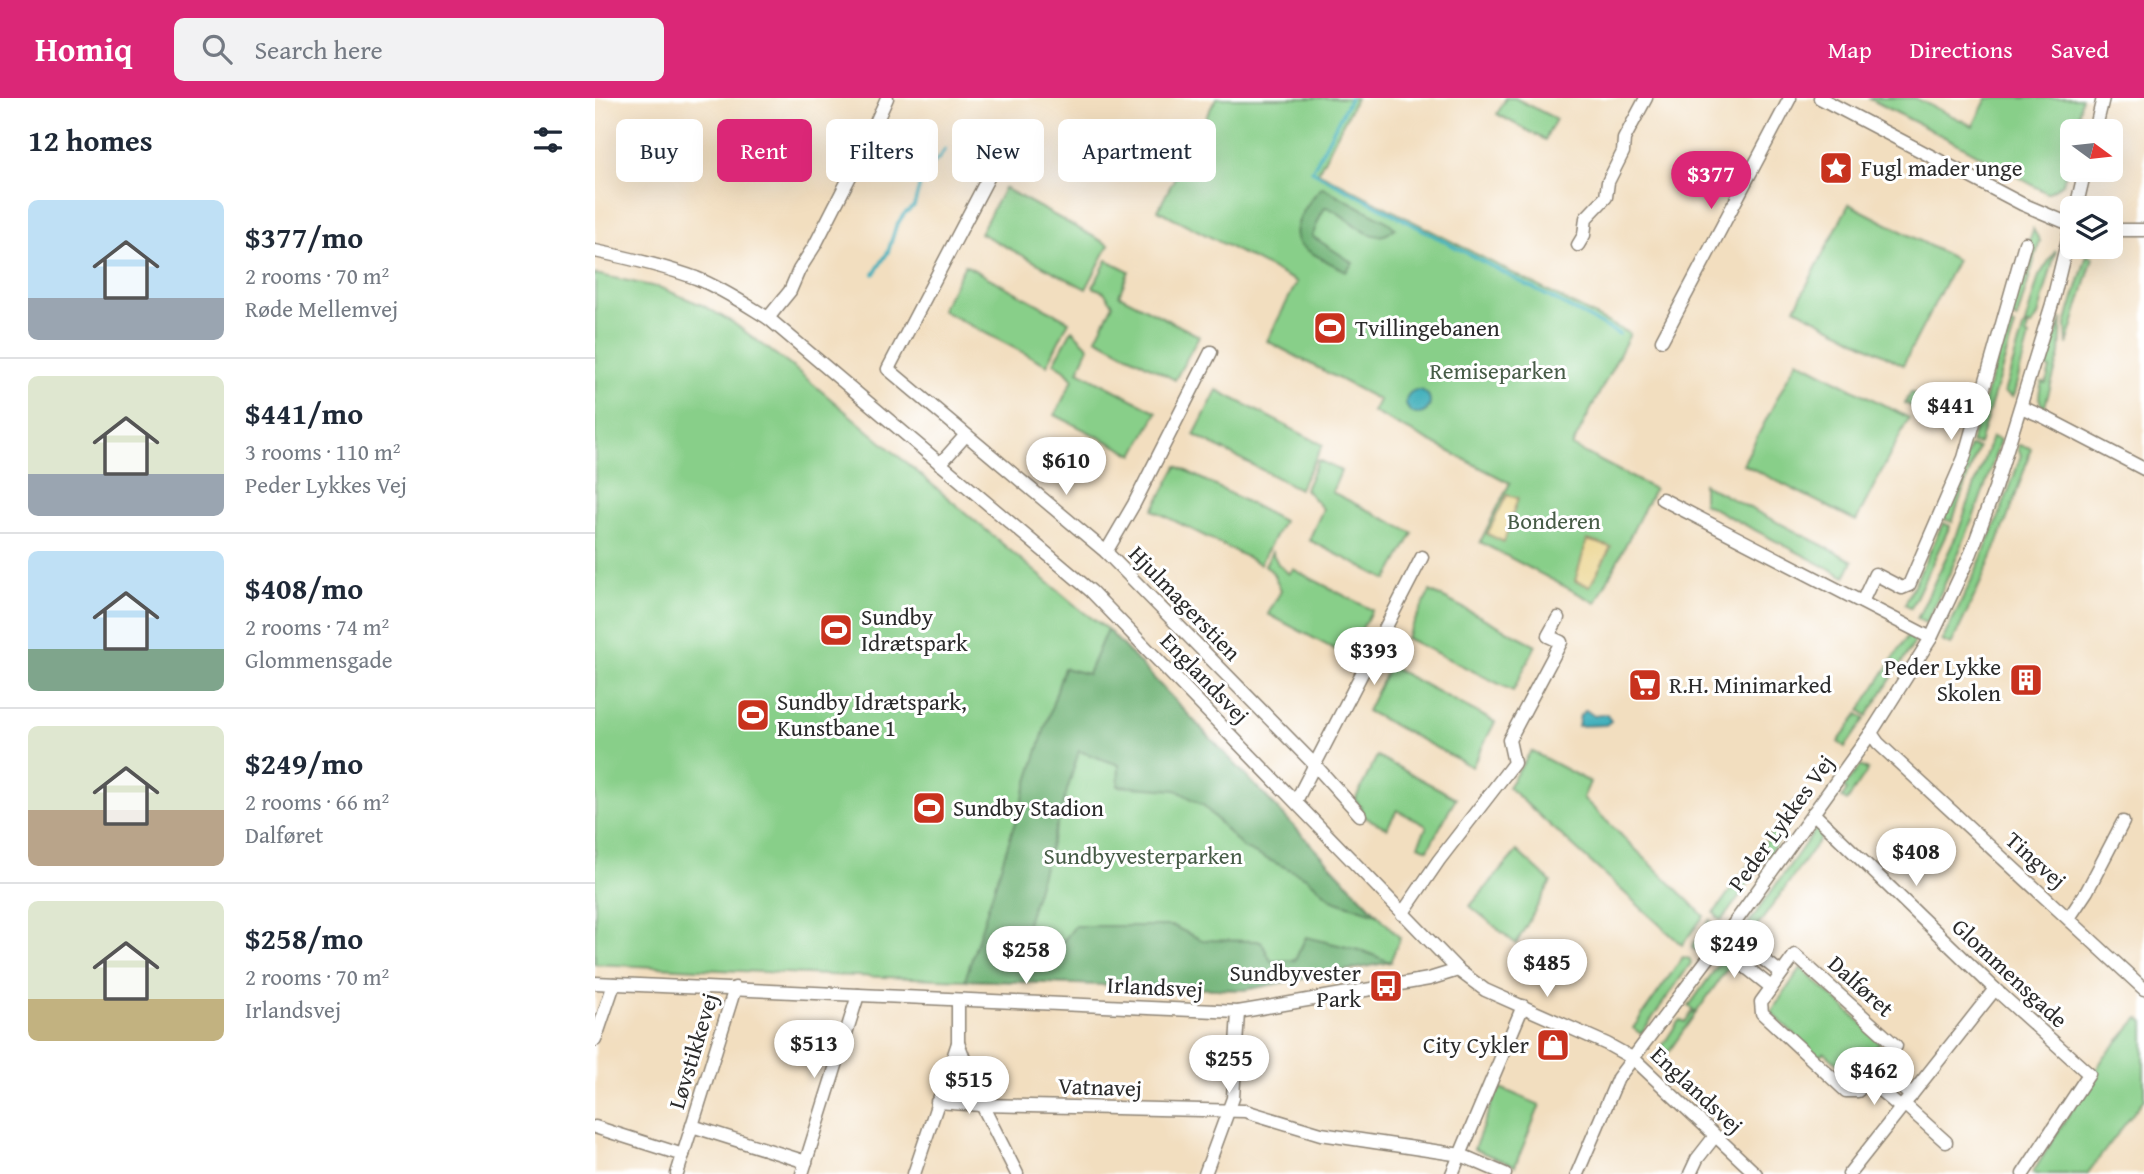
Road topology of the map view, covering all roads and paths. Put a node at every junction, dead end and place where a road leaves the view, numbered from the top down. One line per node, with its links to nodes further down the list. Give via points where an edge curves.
1 (887, 98): 15 (street, via 815,245)
2 (1646, 98): 12 (street, via 1624,139 1606,197 1586,218)
3 (1790, 98): 16 (street)
4 (1820, 98): 8 (street, via 2022,204)
5 (2103, 98): 6 (street)
6 (2098, 119)
7 (986, 182): 19 (street, Hjulmagerstien, via 888,369)
8 (2060, 219)
9 (2123, 230): 10 (street)
10 (2144, 230)
11 (2025, 243): 25 (street, via 1964,458 1919,565 1909,585 1902,587 1875,574)
12 (1578, 245)
13 (595, 251): 15 (street, Englandsvej, via 696,279)
14 (2063, 259): 18 (street, Peder Lykkes Vej)
15 (768, 318): 20 (street, Englandsvej)
16 (1662, 340)
17 (1211, 352): 23 (street)
18 (2021, 407): 21 (street); 27 (street, Peder Lykkes Vej, via 1971,553)
19 (965, 436): 20 (street); 23 (street, Hjulmagerstien)
20 (940, 464): 30 (street, Englandsvej, via 1091,591)
21 (2144, 469)
22 (1662, 499): 25 (street)
23 (1106, 552): 29 (street, Hjulmagerstien)
24 (1422, 557): 29 (street)
25 (1862, 603): 27 (street)
26 (1558, 618): 34 (street, via 1548,636 1561,642 1509,740 1514,763)
27 (1931, 638): 28 (street, Peder Lykkes Vej)
28 (1871, 733): 31 (street, Peder Lykkes Vej); 35 (street, Tingvej)
29 (1315, 765): 30 (street); 32 (street, Hjulmagerstien)
30 (1296, 801): 34 (street, Englandsvej)
31 (1813, 813): 36 (street, Peder Lykkes Vej); 44 (street, Glommensgade)
32 (1360, 815)
33 (2123, 822): 35 (street)
34 (1402, 914): 38 (street, Englandsvej)
35 (2069, 918): 45 (street, Tingvej)
36 (1728, 932): 37 (street, Peder Lykkes Vej); 39 (street)
37 (1718, 945): 42 (street); 52 (street, Peder Lykkes Vej)
38 (1458, 970): 48 (street, Englandsvej, via 1485,990); 49 (street, Irlandsvej)
39 (1781, 973): 42 (street); 53 (street, Dalføret, via 1794,955 1896,1046)
40 (595, 983): 41 (street, Irlandsvej)
41 (614, 984): 43 (street, Irlandsvej); 50 (street)
42 (1771, 987): 54 (street, via 1761,1002 1762,1013 1846,1091 1858,1091)
43 (735, 988): 46 (street, Irlandsvej); 59 (street, Løvstikkevej)
44 (1995, 989): 56 (street); 76 (street, Glommensgade, via 2089,1074)
45 (2144, 989)
46 (858, 996): 47 (street, Irlandsvej); 65 (street)
47 (958, 1000): 49 (street, Irlandsvej); 51 (street)
48 (1523, 1006): 52 (street, Englandsvej); 64 (street)
49 (1238, 1012): 58 (street, via 1233,1098)
50 (595, 1040)
51 (958, 1043): 55 (street); 57 (street)
52 (1634, 1059): 61 (street, Englandsvej); 72 (street, Peder Lykkes Vej, via 1618,1078)
53 (1879, 1066): 54 (street, Dalføret); 56 (street)
54 (1868, 1080): 56 (street)
55 (937, 1102): 57 (street, Vatnavej); 67 (street)
56 (1906, 1103): 62 (street); 75 (street)
57 (982, 1105): 58 (street, Vatnavej); 68 (street)
58 (1228, 1112): 64 (street, Vatnavej, via 1245,1111 1321,1134); 69 (street)
59 (692, 1126): 63 (street, Løvstikkevej); 65 (street, Løvstikkevej)
60 (595, 1127): 63 (street)
61 (1715, 1136): 73 (street); 74 (street, Englandsvej)
62 (1946, 1142)
63 (683, 1155): 66 (street, Løvstikkevej)
64 (1461, 1155): 70 (street); 71 (street, Vatnavej)
65 (804, 1168)
66 (677, 1174)
67 (914, 1174)
68 (1017, 1174)
69 (1205, 1174)
70 (1452, 1174)
71 (1505, 1174)
72 (1577, 1174)
73 (1690, 1174)
74 (1756, 1174)
75 (1849, 1174)
76 (2023, 1174)

